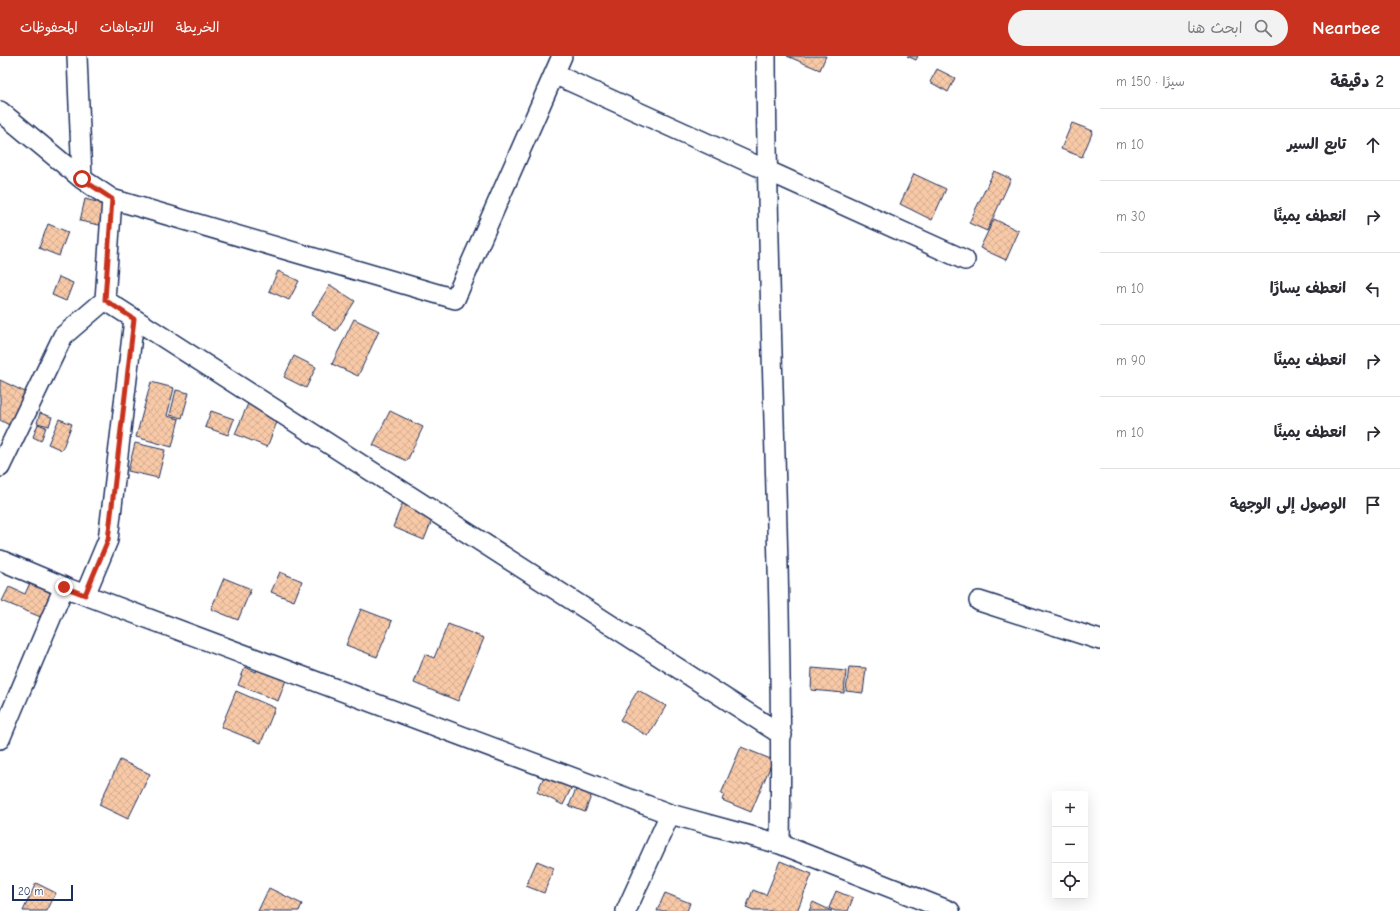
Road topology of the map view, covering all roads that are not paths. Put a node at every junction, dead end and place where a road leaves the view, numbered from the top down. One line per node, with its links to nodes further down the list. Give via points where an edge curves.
1 (77, 56): 7 (street)
2 (562, 56): 4 (street)
3 (766, 56): 6 (street)
4 (554, 74): 6 (street); 8 (street, via 455,300)
5 (0, 111): 7 (street)
6 (767, 170): 9 (street); 18 (street)
7 (82, 179): 8 (street)
8 (112, 199): 10 (street)
9 (966, 260)
10 (105, 300): 11 (street); 12 (street, via 63,336)
11 (134, 319): 15 (street, via 108,540); 18 (street)
12 (0, 467)
13 (0, 560): 14 (street)
14 (64, 587): 15 (street); 19 (street)
15 (85, 595): 20 (street)
16 (978, 601): 17 (street)
17 (1100, 640)
18 (782, 734): 21 (street)
19 (0, 740)
20 (670, 814): 21 (street); 22 (street)
21 (780, 844): 23 (street)
22 (626, 911)
23 (950, 911)

